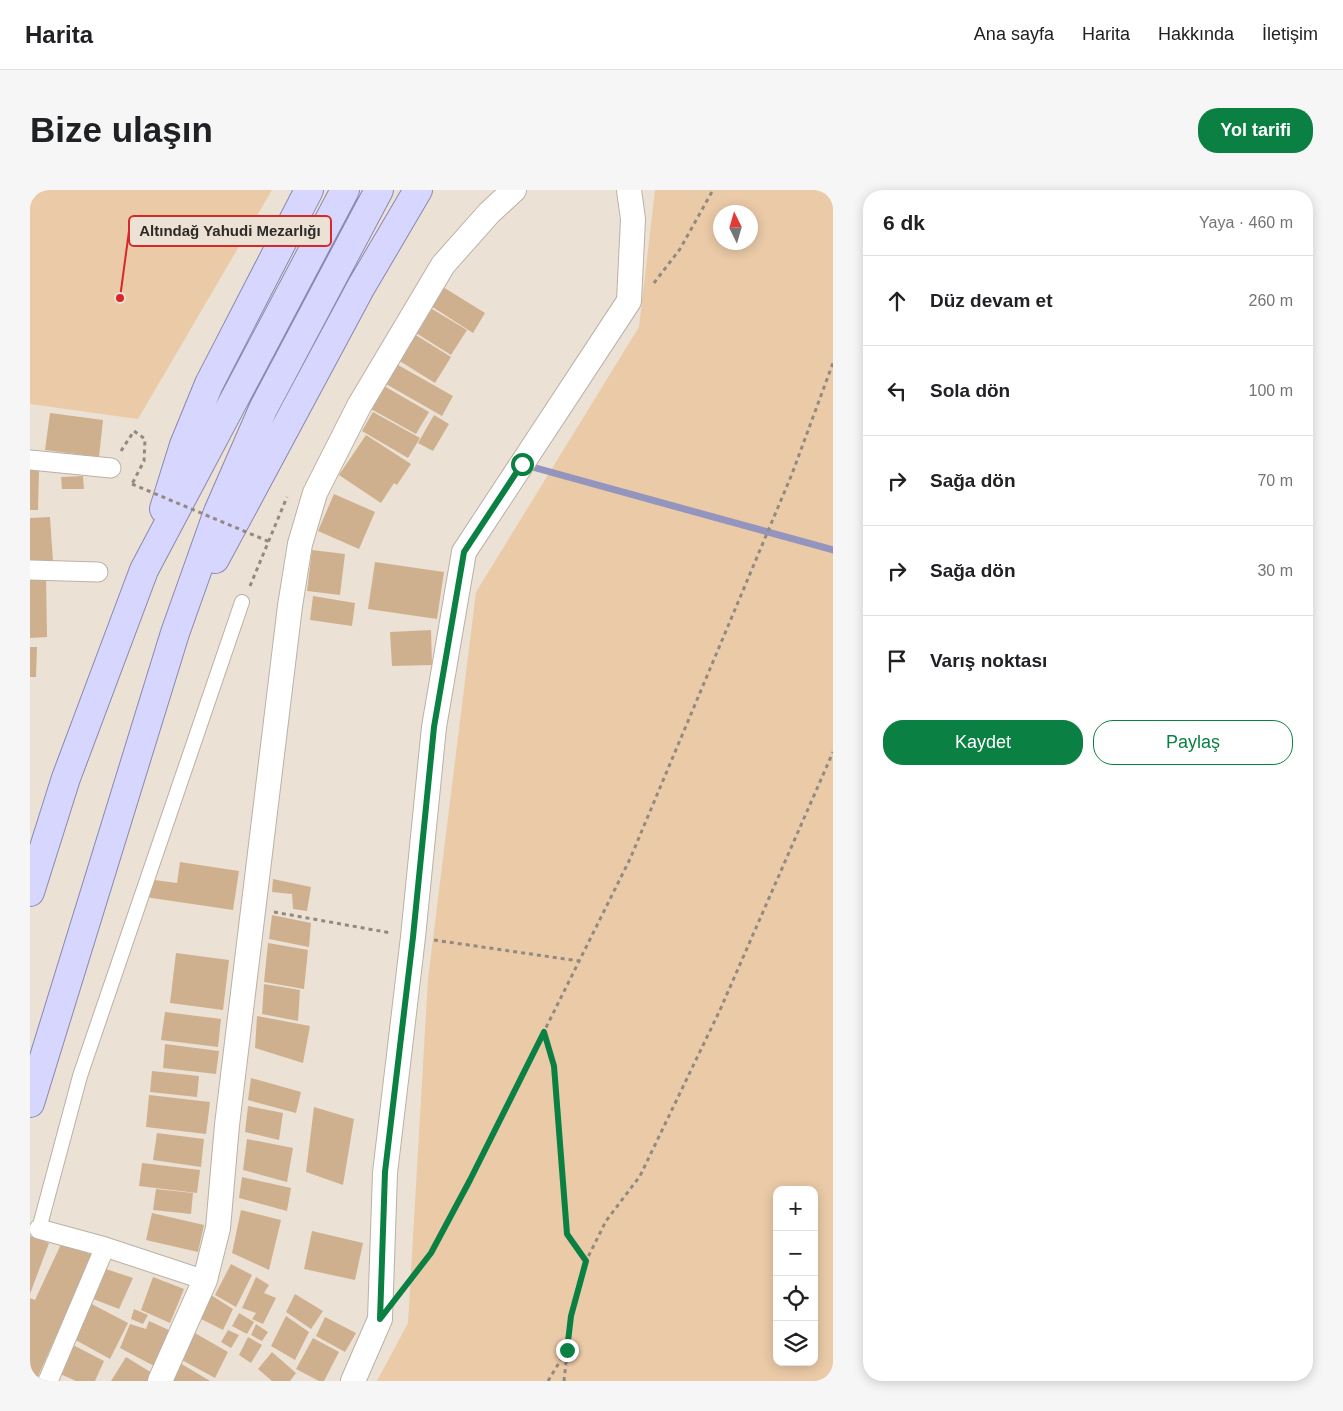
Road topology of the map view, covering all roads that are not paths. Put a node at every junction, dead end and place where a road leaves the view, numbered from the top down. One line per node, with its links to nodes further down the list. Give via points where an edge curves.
1 (308, 190): 10 (main road, via 209,384 184,445)
2 (344, 190): 10 (main road)
3 (379, 190): 13 (main road, via 263,409 218,512)
4 (418, 190): 13 (main road, via 360,287)
5 (514, 190): 18 (street, via 489,213 443,266 407,324 359,406 319,486 300,544 288,615 227,1125 218,1228)
6 (629, 190): 21 (street, via 633,219 629,301 464,552 434,727 385,1172 380,1319)
7 (30, 460): 8 (street)
8 (111, 468)
9 (30, 570): 11 (street)
10 (144, 570): 14 (main road, via 66,778)
11 (98, 572)
12 (242, 602): 16 (street, via 80,1076)
13 (175, 633): 15 (main road)
14 (30, 890)
15 (30, 1103)
16 (39, 1229): 17 (street)
17 (105, 1247): 18 (street); 19 (street)
18 (205, 1280): 20 (street)
19 (48, 1381)
20 (160, 1381)
21 (353, 1381)

